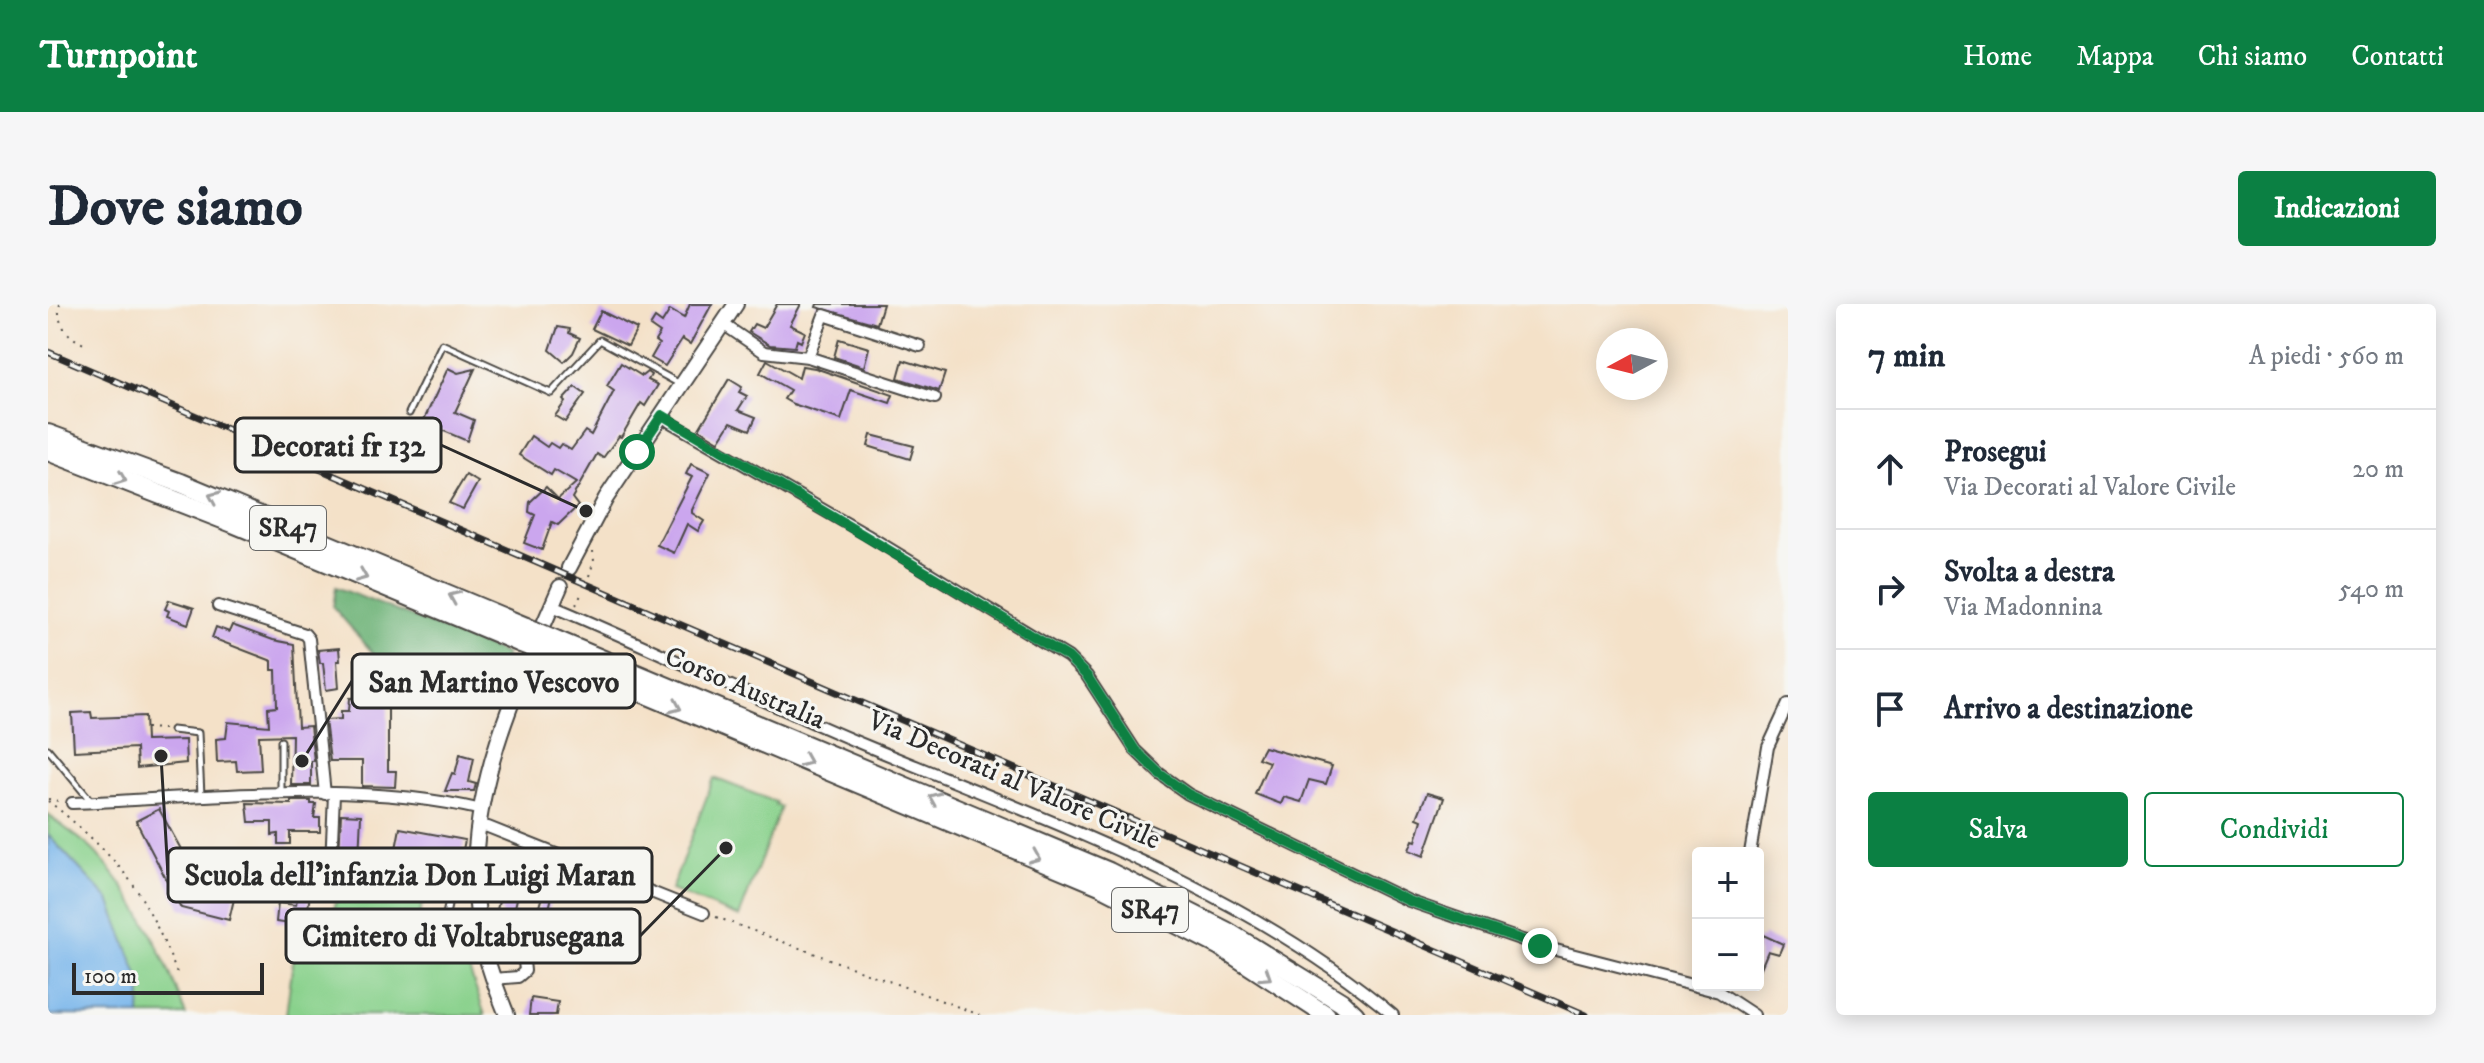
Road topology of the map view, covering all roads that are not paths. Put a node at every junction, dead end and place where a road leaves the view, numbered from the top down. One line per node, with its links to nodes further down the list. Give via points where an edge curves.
1 (736, 304): 2 (street)
2 (723, 324): 4 (street, via 764,352); 5 (street)
3 (920, 346): 4 (street, via 824,315)
4 (808, 357): 6 (street)
5 (681, 385): 7 (lane, via 600,340 551,393 442,344); 8 (street)
6 (935, 398)
7 (409, 413)
8 (662, 415): 11 (street, via 606,498); 35 (street, via 1068,657 1087,676 1135,750 1188,794 1409,901 1540,946)
9 (48, 434): 15 (highway, Corso Australia / SR47, one-way to 9, via 181,483)
10 (48, 451): 15 (highway, Corso Australia / SR47, one-way to 15)
11 (569, 568)
12 (560, 587): 14 (street)
13 (218, 606): 22 (street, via 309,639)
14 (552, 606): 26 (street, via 504,722); 40 (street, Via Decorati al Valore Civile, via 826,729 1131,856 1246,912 1350,978)
15 (523, 635): 16 (highway, Corso Australia / SR47, bridge)
16 (555, 648): 38 (highway, Corso Australia / SR47, one-way to 38, via 1100,885 1220,946); 39 (highway, Corso Australia / SR47, one-way to 16, via 1226,931 1109,872)
17 (1788, 704): 28 (street, via 1768,747)
18 (172, 730): 23 (lane, via 198,733)
19 (281, 741): 21 (lane)
20 (48, 749): 24 (lane)
21 (281, 794): 22 (street); 23 (street)
22 (329, 794): 26 (street); 29 (street)
23 (201, 796): 24 (street)
24 (92, 802): 25 (street)
25 (72, 803)
26 (482, 810): 27 (street)
27 (479, 826): 30 (street); 31 (street)
28 (1751, 847)
29 (331, 865)
30 (476, 893): 32 (street); 33 (lane, via 452,887)
31 (704, 913)
32 (480, 932): 34 (street); 34 (street, via 524,961 525,971 518,977)
33 (440, 942)
34 (493, 979): 37 (street)
35 (1692, 982)
36 (1724, 991): 41 (street)
37 (507, 1015)
38 (1326, 1015)
39 (1355, 1015)
40 (1393, 1015)
41 (1754, 1015)

